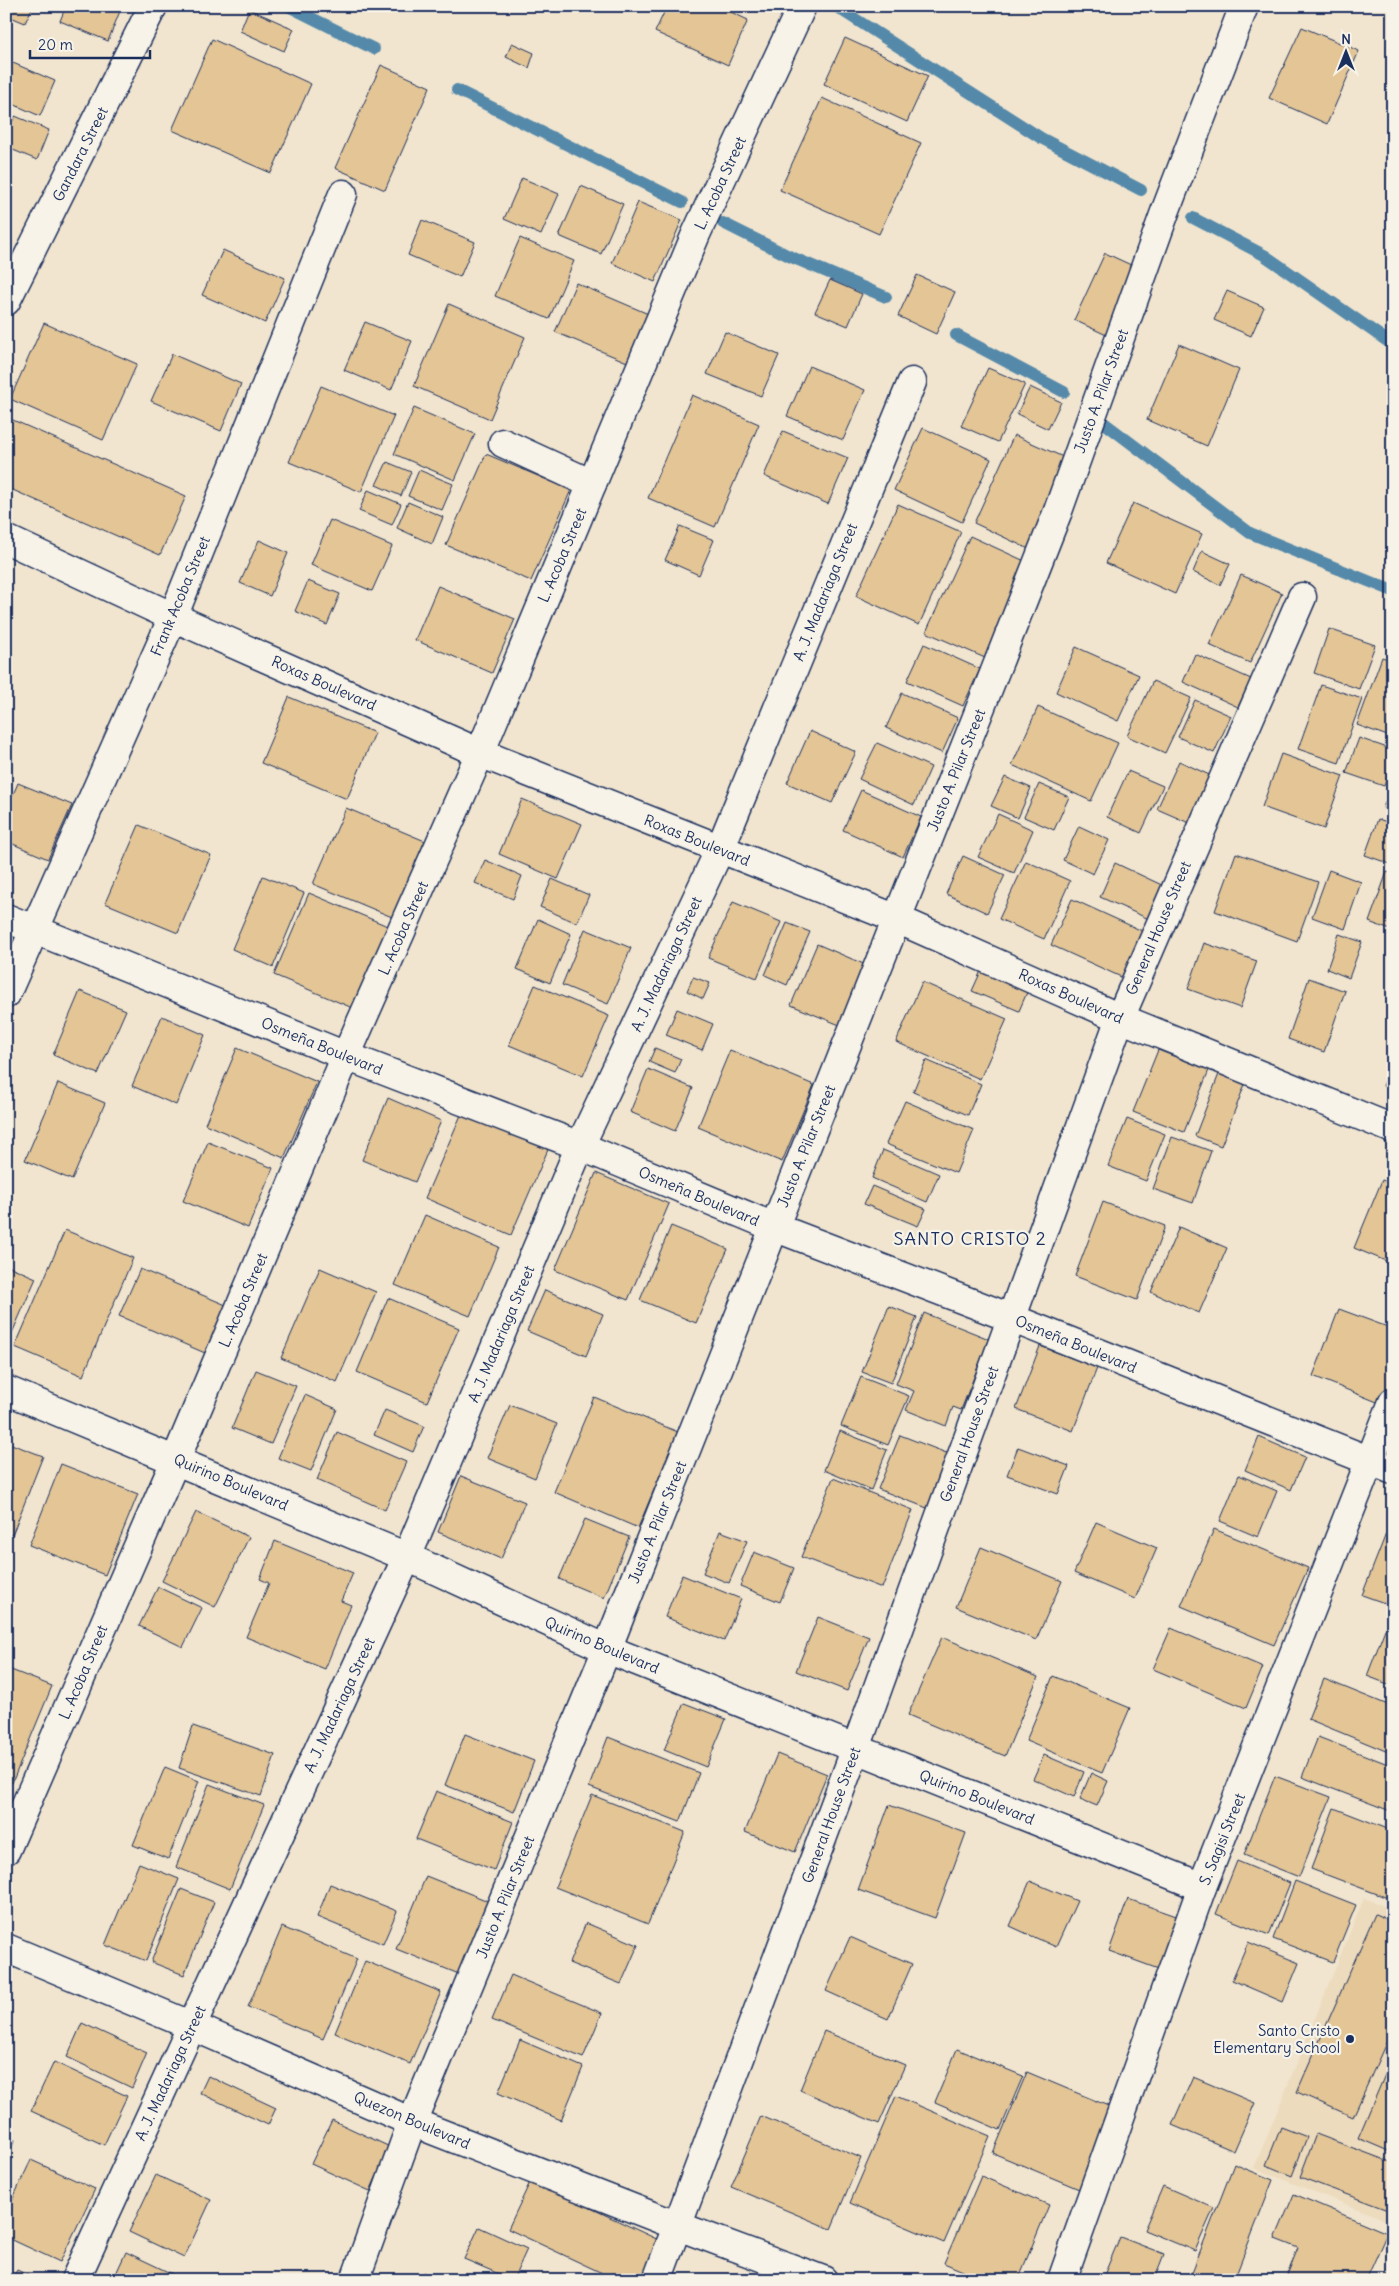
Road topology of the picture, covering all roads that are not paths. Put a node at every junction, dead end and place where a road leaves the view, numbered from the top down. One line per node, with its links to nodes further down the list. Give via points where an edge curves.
1 (154, 6): 5 (street, Gandara Street)
2 (802, 6): 8 (street, L. Acoba Street, via 696,234)
3 (1244, 6): 15 (street, Justo A. Pilar Street, via 1165,212 1058,511)
4 (342, 194): 11 (street, Frank Acoba Street)
5 (6, 301)
6 (912, 382): 13 (street, A. J. Madariaga Street)
7 (503, 443): 8 (street)
8 (592, 484): 12 (street, L. Acoba Street)
9 (6, 539): 11 (street, Roxas Boulevard)
10 (1302, 596): 18 (street, General House Street)
11 (173, 616): 12 (street, Roxas Boulevard); 16 (street, Frank Acoba Street)
12 (480, 753): 13 (street, Roxas Boulevard); 19 (street, L. Acoba Street)
13 (720, 849): 15 (street, Roxas Boulevard); 21 (street, A. J. Madariaga Street)
14 (6, 918): 16 (street, Osmeña Boulevard)
15 (897, 919): 18 (street, Roxas Boulevard); 22 (street, Justo A. Pilar Street)
16 (35, 929): 17 (street, Frank Acoba Street); 19 (street, Osmeña Boulevard)
17 (6, 994)
18 (1120, 1018): 20 (street, Roxas Boulevard); 23 (street, General House Street)
19 (346, 1056): 21 (street, Osmeña Boulevard); 26 (street, L. Acoba Street)
20 (1393, 1129)
21 (580, 1146): 22 (street, Osmeña Boulevard); 28 (street, A. J. Madariaga Street)
22 (774, 1227): 23 (street, Osmeña Boulevard); 29 (street, Justo A. Pilar Street)
23 (1010, 1318): 27 (street, Osmeña Boulevard); 30 (street, General House Street)
24 (6, 1390): 26 (street, Quirino Boulevard)
25 (1393, 1402): 27 (street, S. Sagisi Street)
26 (176, 1459): 28 (street, Quirino Boulevard); 31 (street, L. Acoba Street)
27 (1382, 1466): 32 (street, S. Sagisi Street)
28 (407, 1556): 29 (street, Quirino Boulevard); 34 (street, A. J. Madariaga Street)
29 (607, 1649): 30 (street, Quirino Boulevard); 35 (street, Justo A. Pilar Street)
30 (856, 1748): 32 (street, Quirino Boulevard); 36 (street, General House Street)
31 (6, 1850)
32 (1202, 1887): 41 (street, S. Sagisi Street)
33 (6, 1948): 34 (street, Quezon Boulevard)
34 (192, 2026): 35 (street, Quezon Boulevard); 37 (street, A. J. Madariaga Street)
35 (412, 2122): 36 (street, Quezon Boulevard); 38 (street, Justo A. Pilar Street)
36 (678, 2226): 39 (street, General House Street); 40 (street, Quezon Boulevard)
37 (75, 2280)
38 (355, 2280)
39 (657, 2280)
40 (823, 2280)
41 (1062, 2280)

